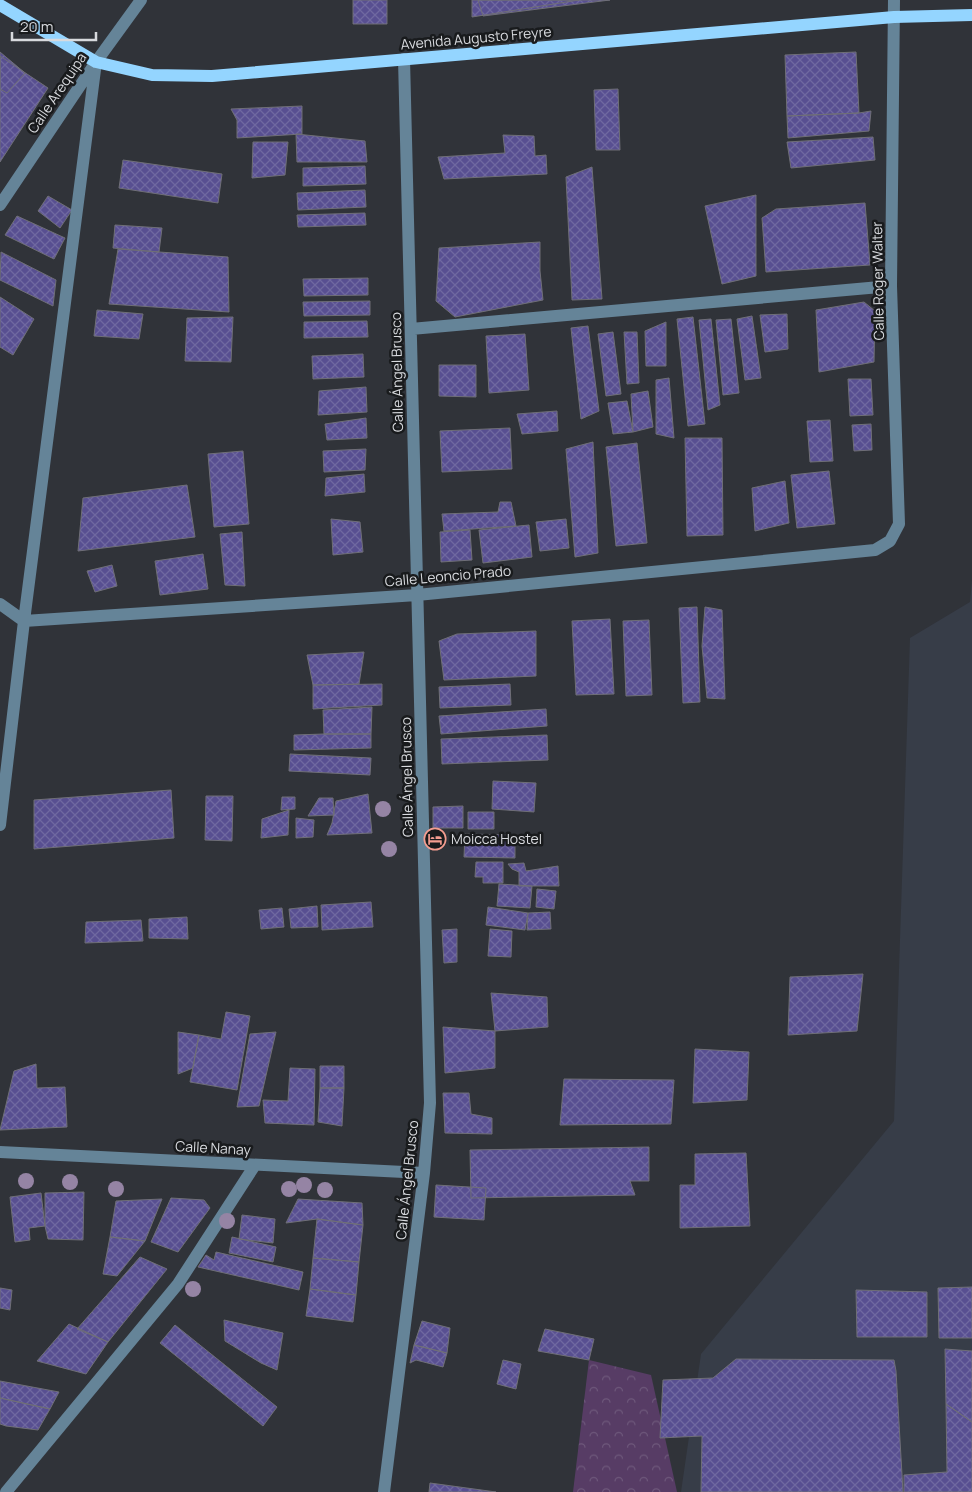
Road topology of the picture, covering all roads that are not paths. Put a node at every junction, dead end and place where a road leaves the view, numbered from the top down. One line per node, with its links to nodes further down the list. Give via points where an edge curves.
1 (141, 0): 7 (street, Calle Arequipa)
2 (894, 0): 5 (street, Calle Roger Walter)
3 (0, 5): 7 (main road, Avenida Augusto Freyre)
4 (972, 15): 5 (main road, Avenida Augusto Freyre)
5 (894, 17): 6 (main road, Avenida Augusto Freyre); 9 (street, Calle Roger Walter)
6 (404, 59): 7 (main road, Avenida Augusto Freyre, via 212,76 152,75); 10 (street, Calle Ángel Brusco)
7 (96, 62): 8 (street, Calle Arequipa); 14 (street)
8 (0, 205)
9 (891, 286): 10 (street); 11 (street, Calle Roger Walter, via 899,524 890,541)
10 (411, 329): 12 (street, Calle Ángel Brusco)
11 (875, 550): 12 (street, Calle Leoncio Prado)
12 (417, 595): 14 (street, Calle Leoncio Prado); 18 (street, Calle Ángel Brusco, via 430,1103)
13 (0, 604): 14 (street)
14 (24, 622): 15 (street)
15 (0, 825)
16 (0, 1152): 17 (street, Calle Nanay)
17 (255, 1165): 18 (street, Calle Nanay); 19 (street, via 178,1284)
18 (424, 1173): 20 (street, Calle Ángel Brusco)
19 (6, 1492)
20 (384, 1492)

